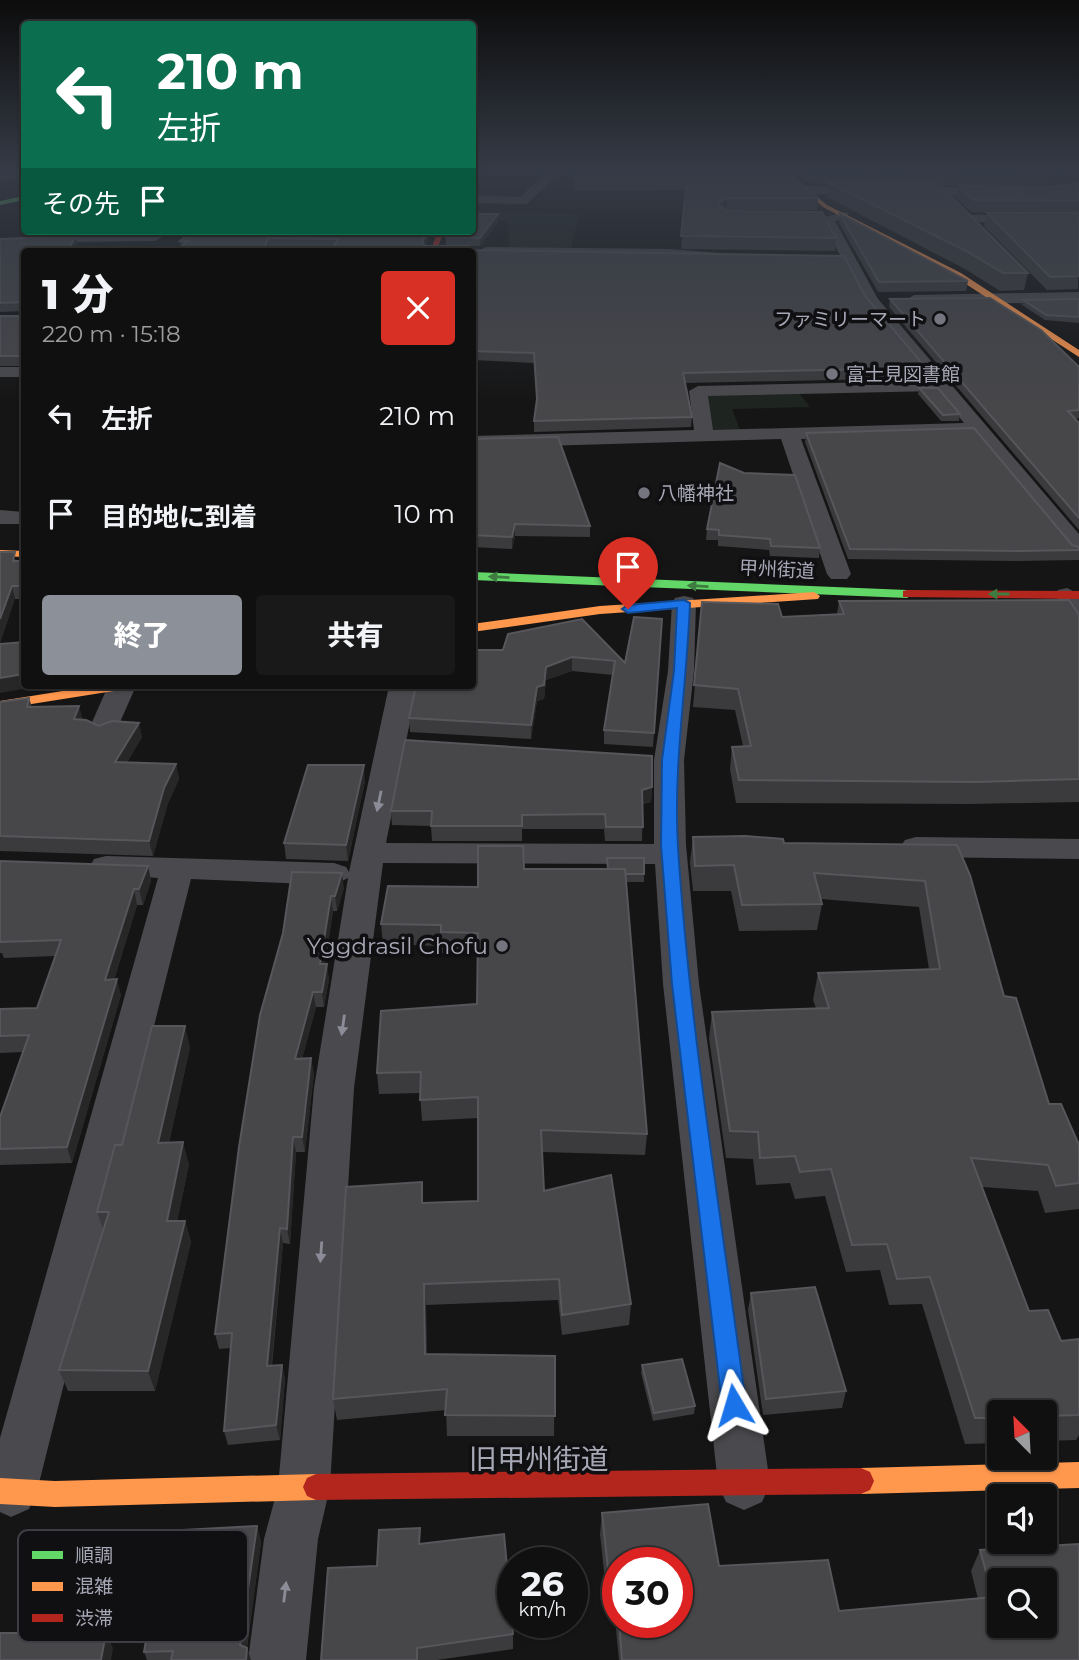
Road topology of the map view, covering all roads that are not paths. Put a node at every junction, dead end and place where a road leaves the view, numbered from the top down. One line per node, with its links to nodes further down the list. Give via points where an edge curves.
1 (835, 248): 9 (street, via 864,281)
2 (907, 248): 8 (main road)
3 (476, 251): 4 (street)
4 (740, 257)
5 (1028, 282): 6 (street)
6 (1042, 297): 7 (street); 8 (street)
7 (1079, 297)
8 (995, 298): 9 (street); 10 (main road)
9 (871, 300): 13 (street)
10 (1079, 355)
11 (0, 372): 12 (street)
12 (21, 372)
13 (944, 386): 14 (street); 16 (street, via 698,391)
14 (978, 428): 15 (street); 24 (street)
15 (789, 433): 16 (street); 28 (street)
16 (704, 436): 17 (street)
17 (476, 442)
18 (0, 517): 19 (street)
19 (21, 518)
20 (0, 529): 21 (main road)
21 (21, 530)
22 (0, 541): 23 (main road)
23 (21, 543)
24 (1079, 548)
25 (0, 553): 26 (main road)
26 (21, 554)
27 (476, 562): 28 (main road, 甲州街道)
28 (845, 575)
29 (476, 576): 30 (main road, 甲州街道, one-way to 29)
30 (525, 578): 32 (main road, 甲州街道, one-way to 30); 35 (main road, via 541,588 544,599 538,613)
31 (994, 578): 33 (main road, 甲州街道)
32 (851, 594): 33 (main road, 甲州街道, one-way to 32); 34 (main road)
33 (1076, 595)
34 (684, 603): 35 (main road); 43 (street, via 681,671 655,759)
35 (517, 620): 36 (main road)
36 (476, 627)
37 (102, 689): 40 (main road)
38 (120, 689): 41 (street)
39 (403, 689): 45 (street, one-way to 45, via 405,742)
40 (0, 705)
41 (103, 729)
42 (886, 847): 44 (street)
43 (679, 848): 45 (street); 49 (street, via 681,984)
44 (1078, 851)
45 (366, 864): 47 (street); 50 (street, one-way to 50, via 334,1088)
46 (70, 865): 47 (street)
47 (178, 867): 51 (street)
48 (1079, 1475): 49 (main road, 旧甲州街道)
49 (744, 1484): 50 (main road, 旧甲州街道)
50 (304, 1487): 51 (main road, 旧甲州街道, via 55,1494); 52 (street, one-way to 50, via 291,1539)
51 (6, 1491)
52 (277, 1660)

